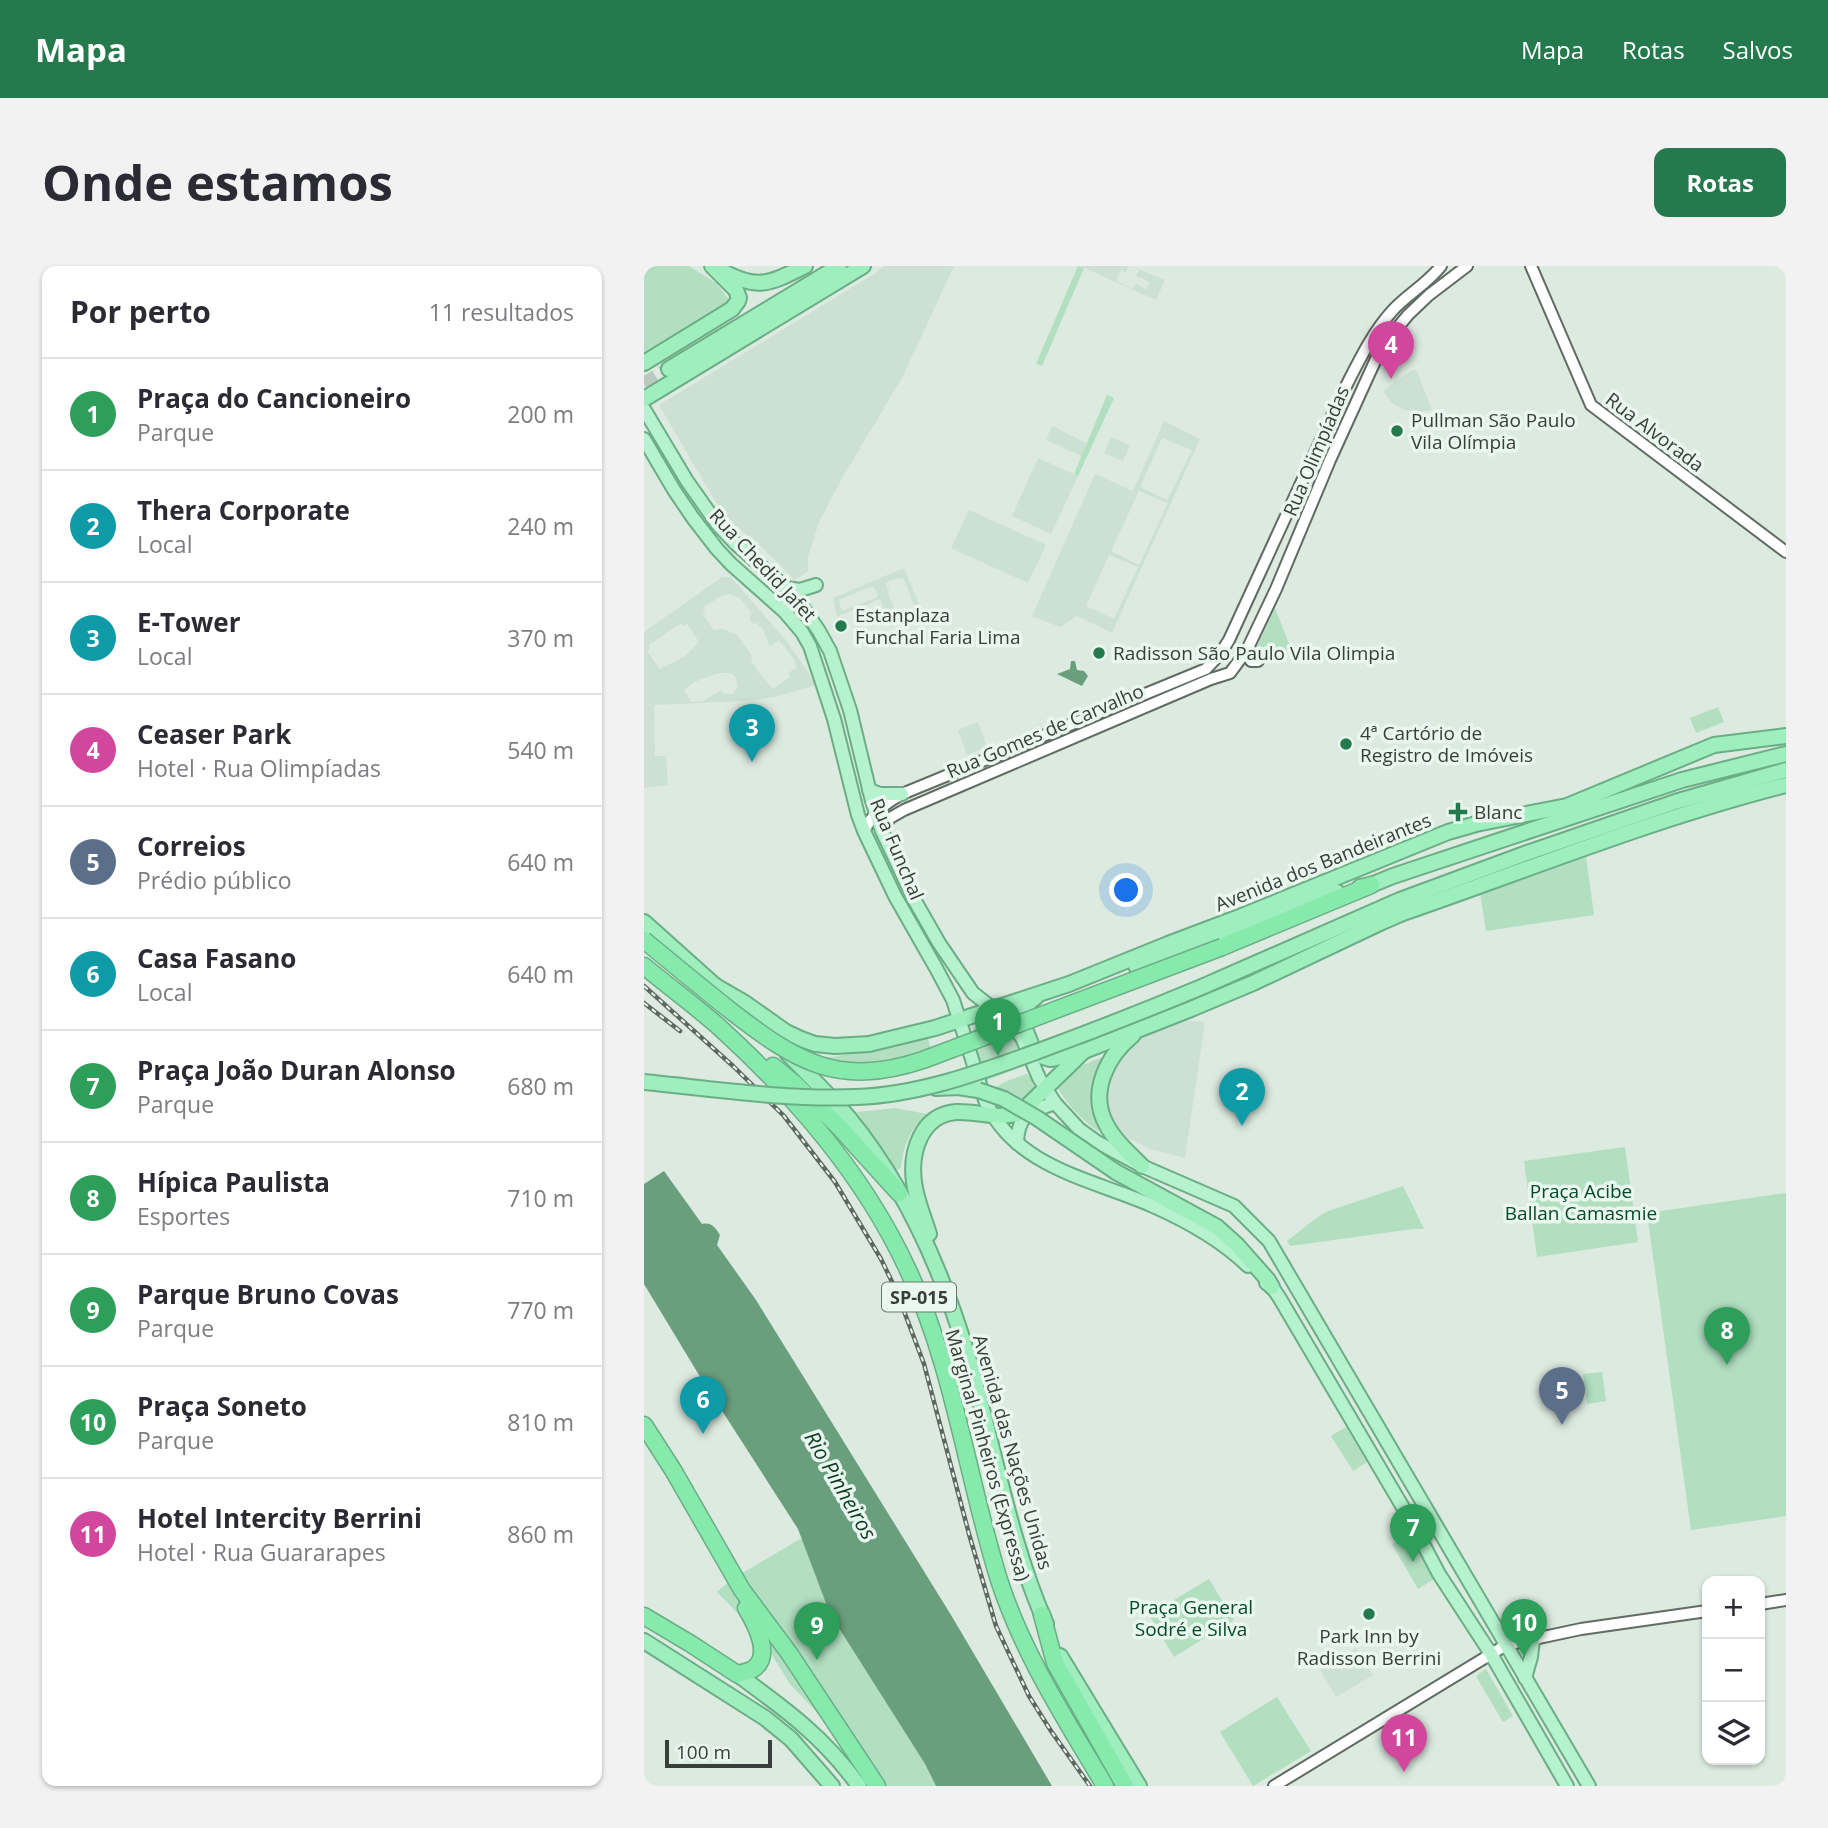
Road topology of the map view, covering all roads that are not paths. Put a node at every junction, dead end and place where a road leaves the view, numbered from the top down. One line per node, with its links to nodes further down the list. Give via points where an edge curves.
1 (712, 266): 2 (highway, via 753,283 770,283); 11 (highway, via 736,290 736,305)
2 (805, 266)
3 (822, 266): 4 (highway, via 666,366)
4 (839, 266)
5 (863, 266): 12 (highway)
6 (1441, 266): 22 (street, Rua Olimpíadas, via 1393,311 1370,342 1229,640)
7 (1467, 266): 9 (street, Rua Olimpíadas, via 1429,295)
8 (1531, 266): 15 (street, Rua Alvorada, via 1591,405)
9 (1391, 335): 10 (street); 20 (street, Rua Olimpíadas, via 1370,371)
10 (1405, 349)
11 (644, 363)
12 (644, 399)
13 (644, 409): 17 (main road, Rua Chedid Jafet, via 718,525)
14 (644, 439): 18 (main road, Rua Chedid Jafet, via 717,548 785,612)
15 (1786, 552)
16 (816, 585): 17 (main road)
17 (787, 588): 19 (main road, Rua Chedid Jafet)
18 (810, 646): 24 (main road, Rua Funchal)
19 (830, 650): 25 (main road, Rua Funchal)
20 (1247, 650): 21 (street, via 1251,661); 23 (street, Rua Olimpíadas)
21 (1258, 662)
22 (1206, 669): 31 (street, Rua Gomes de Carvalho)
23 (1230, 673): 34 (street, Rua Gomes de Carvalho, via 904,810 890,818)
24 (824, 684): 25 (main road, via 836,708); 33 (main road, Rua Funchal)
25 (850, 710): 30 (main road, Rua Funchal)
26 (1786, 736): 41 (highway, Avenida dos Bandeirantes, via 1714,745 1567,806 1448,832)
27 (1786, 754): 35 (highway, Avenida dos Bandeirantes, via 1682,780)
28 (1786, 770): 40 (highway, via 1675,802 1489,867 1391,904)
29 (1786, 785): 37 (highway, via 1591,846)
30 (869, 790): 31 (main road); 32 (main road, Rua Funchal)
31 (902, 794): 32 (street, Rua Gomes de Carvalho)
32 (876, 813): 33 (street, Rua Gomes de Carvalho); 34 (main road, Rua Funchal)
33 (864, 831): 45 (main road, Rua Funchal)
34 (882, 831): 44 (main road, Rua Funchal, via 939,943 973,993)
35 (1371, 885): 38 (highway, bridge, via 1222,947 923,1060 901,1068 857,1072 811,1063 777,1045); 41 (highway, Avenida dos Bandeirantes, via 1302,903 1174,953)
36 (644, 922): 42 (highway, Avenida das Nações Unidas)
37 (1381, 922): 40 (highway, via 1356,925 1265,967); 46 (highway, via 1252,984)
38 (644, 940)
39 (644, 966): 47 (highway, Marginal Pinheiros (Expressa) / SP-015)
40 (1211, 983): 50 (highway, bridge, via 990,1068)
41 (1069, 984): 43 (highway, Avenida dos Bandeirantes)
42 (714, 985): 45 (highway, Avenida dos Bandeirantes, via 786,1032 816,1044 869,1044); 56 (highway, Avenida das Nações Unidas, via 831,1098)
43 (1039, 995): 44 (highway, Avenida dos Bandeirantes); 48 (highway, via 1028,1003 1022,1018 1034,1051 1049,1059)
44 (994, 1010): 45 (highway, Avenida dos Bandeirantes); 51 (main road, Rua Funchal, via 1010,1021 1022,1038)
45 (960, 1020): 53 (main road, Rua Funchal)
46 (1152, 1024): 48 (highway); 55 (highway, via 1119,1049 1103,1075 1099,1093 1106,1125)
47 (745, 1051): 56 (highway, via 795,1084); 75 (highway, Marginal Pinheiros (Expressa) / SP-015, via 833,1148 866,1194 909,1271 943,1364 1000,1582 1031,1656)
48 (1084, 1051): 51 (highway)
49 (644, 1082): 50 (highway, bridge, via 807,1097 857,1097)
50 (918, 1089): 58 (highway, bridge, via 958,1087 1004,1099 1116,1172 1217,1227)
51 (1045, 1089): 52 (main road); 53 (highway, via 1020,1112)
52 (1055, 1102): 54 (main road, via 1025,1116); 55 (main road, via 1079,1129)
53 (991, 1115): 54 (main road); 57 (highway, via 957,1112 934,1119 915,1148 914,1181)
54 (1017, 1143): 58 (main road, via 1051,1167 1152,1206 1210,1235)
55 (1142, 1166): 68 (main road, via 1234,1206 1269,1241)
56 (899, 1193): 57 (highway, Avenida das Nações Unidas)
57 (940, 1276): 64 (highway, Avenida das Nações Unidas, via 967,1354 1013,1534)
58 (1272, 1287): 69 (main road, via 1439,1574)
59 (644, 1425): 60 (highway)
60 (729, 1567): 70 (highway, via 762,1652 754,1668); 74 (highway)
61 (1786, 1600): 62 (street)
62 (1765, 1603)
63 (1702, 1612): 66 (street)
64 (1042, 1615): 76 (highway, via 1055,1663); 77 (highway, Avenida das Nações Unidas, via 1061,1659)
65 (644, 1616): 70 (highway)
66 (1533, 1639): 68 (street); 71 (main road)
67 (646, 1641): 72 (highway, via 765,1718 791,1739)
68 (1506, 1645): 69 (street); 71 (main road)
69 (1491, 1654): 78 (street); 79 (main road)
70 (737, 1674): 73 (highway, via 791,1713)
71 (1525, 1678): 80 (main road)
72 (832, 1786)
73 (859, 1786)
74 (877, 1786)
75 (1105, 1786)
76 (1125, 1786)
77 (1139, 1786)
78 (1274, 1786)
79 (1567, 1786)
80 (1589, 1786)

